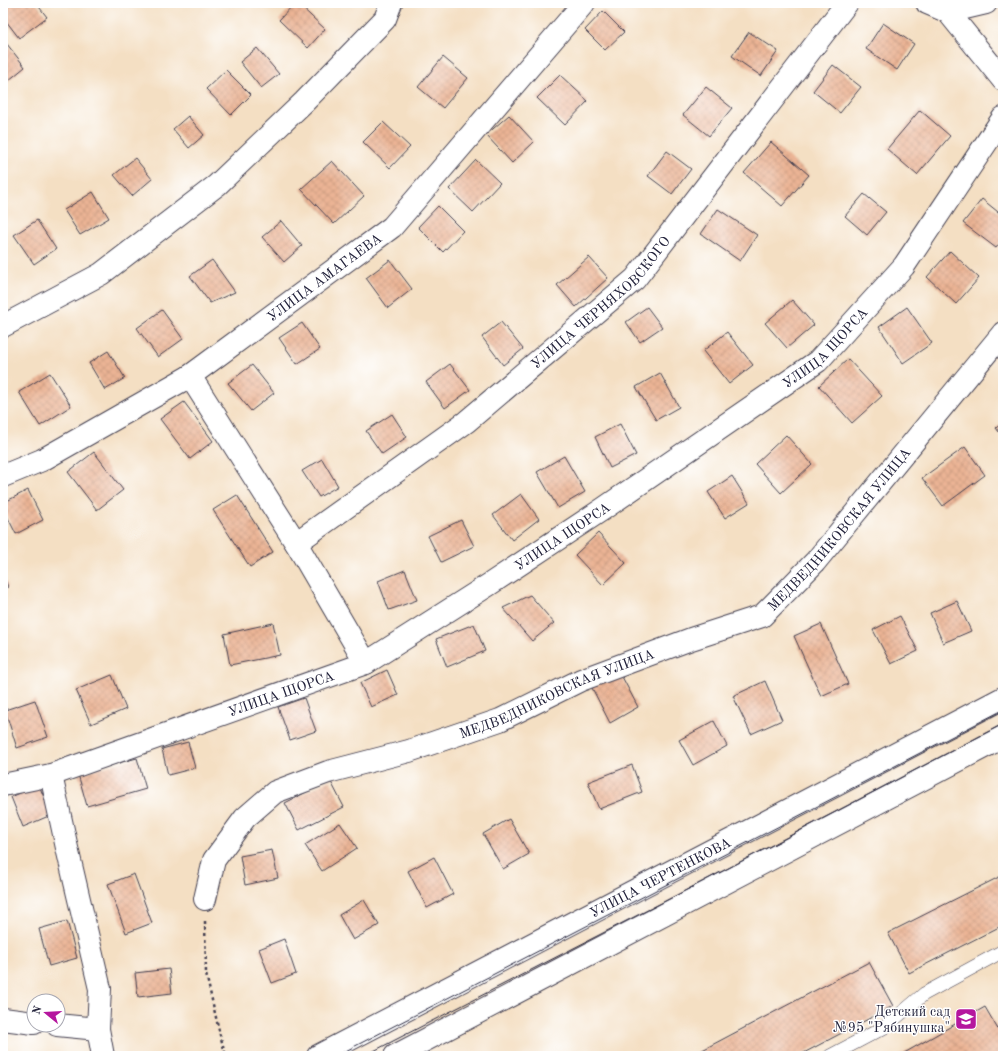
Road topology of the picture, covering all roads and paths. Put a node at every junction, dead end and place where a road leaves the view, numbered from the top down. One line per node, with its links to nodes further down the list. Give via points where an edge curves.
1 (391, 3): 9 (street, via 385,19 304,102 217,185 101,274)
2 (584, 3): 11 (street, УЛИЦА АМАГАЕВА, via 392,226)
3 (847, 3): 13 (street, УЛИЦА ЧЕРНЯХОВСКОГО, via 635,279 466,422)
4 (927, 3): 6 (street)
5 (986, 3): 6 (street)
6 (948, 12): 7 (street)
7 (1003, 80)
8 (1003, 118): 14 (street, УЛИЦА ЩОРСА, via 904,266 818,361 597,513)
9 (3, 326)
10 (1003, 334): 19 (street, МЕДВЕДНИКОВСКАЯ УЛИЦА, via 815,562 762,616 581,680 500,720 409,751 328,772 275,792 246,818 214,860)
11 (190, 376): 12 (street, УЛИЦА АМАГАЕВА, via 42,460); 13 (street)
12 (3, 476)
13 (296, 543): 14 (street)
14 (366, 663): 17 (street, УЛИЦА ЩОРСА)
15 (1003, 698): 27 (street, УЛИЦА ЧЕРТЕНКОВА)
16 (1003, 737): 28 (street)
17 (51, 775): 18 (street, УЛИЦА ЩОРСА); 24 (street, via 100,989)
18 (3, 785)
19 (205, 898): 26 (path, via 206,974)
20 (1003, 952): 29 (lane, via 924,994 885,1027)
21 (3, 1019): 22 (street)
22 (26, 1022)
23 (66, 1026): 24 (street)
24 (98, 1029): 25 (street)
25 (103, 1056)
26 (226, 1056)
27 (318, 1056)
28 (395, 1056)
29 (830, 1056)

